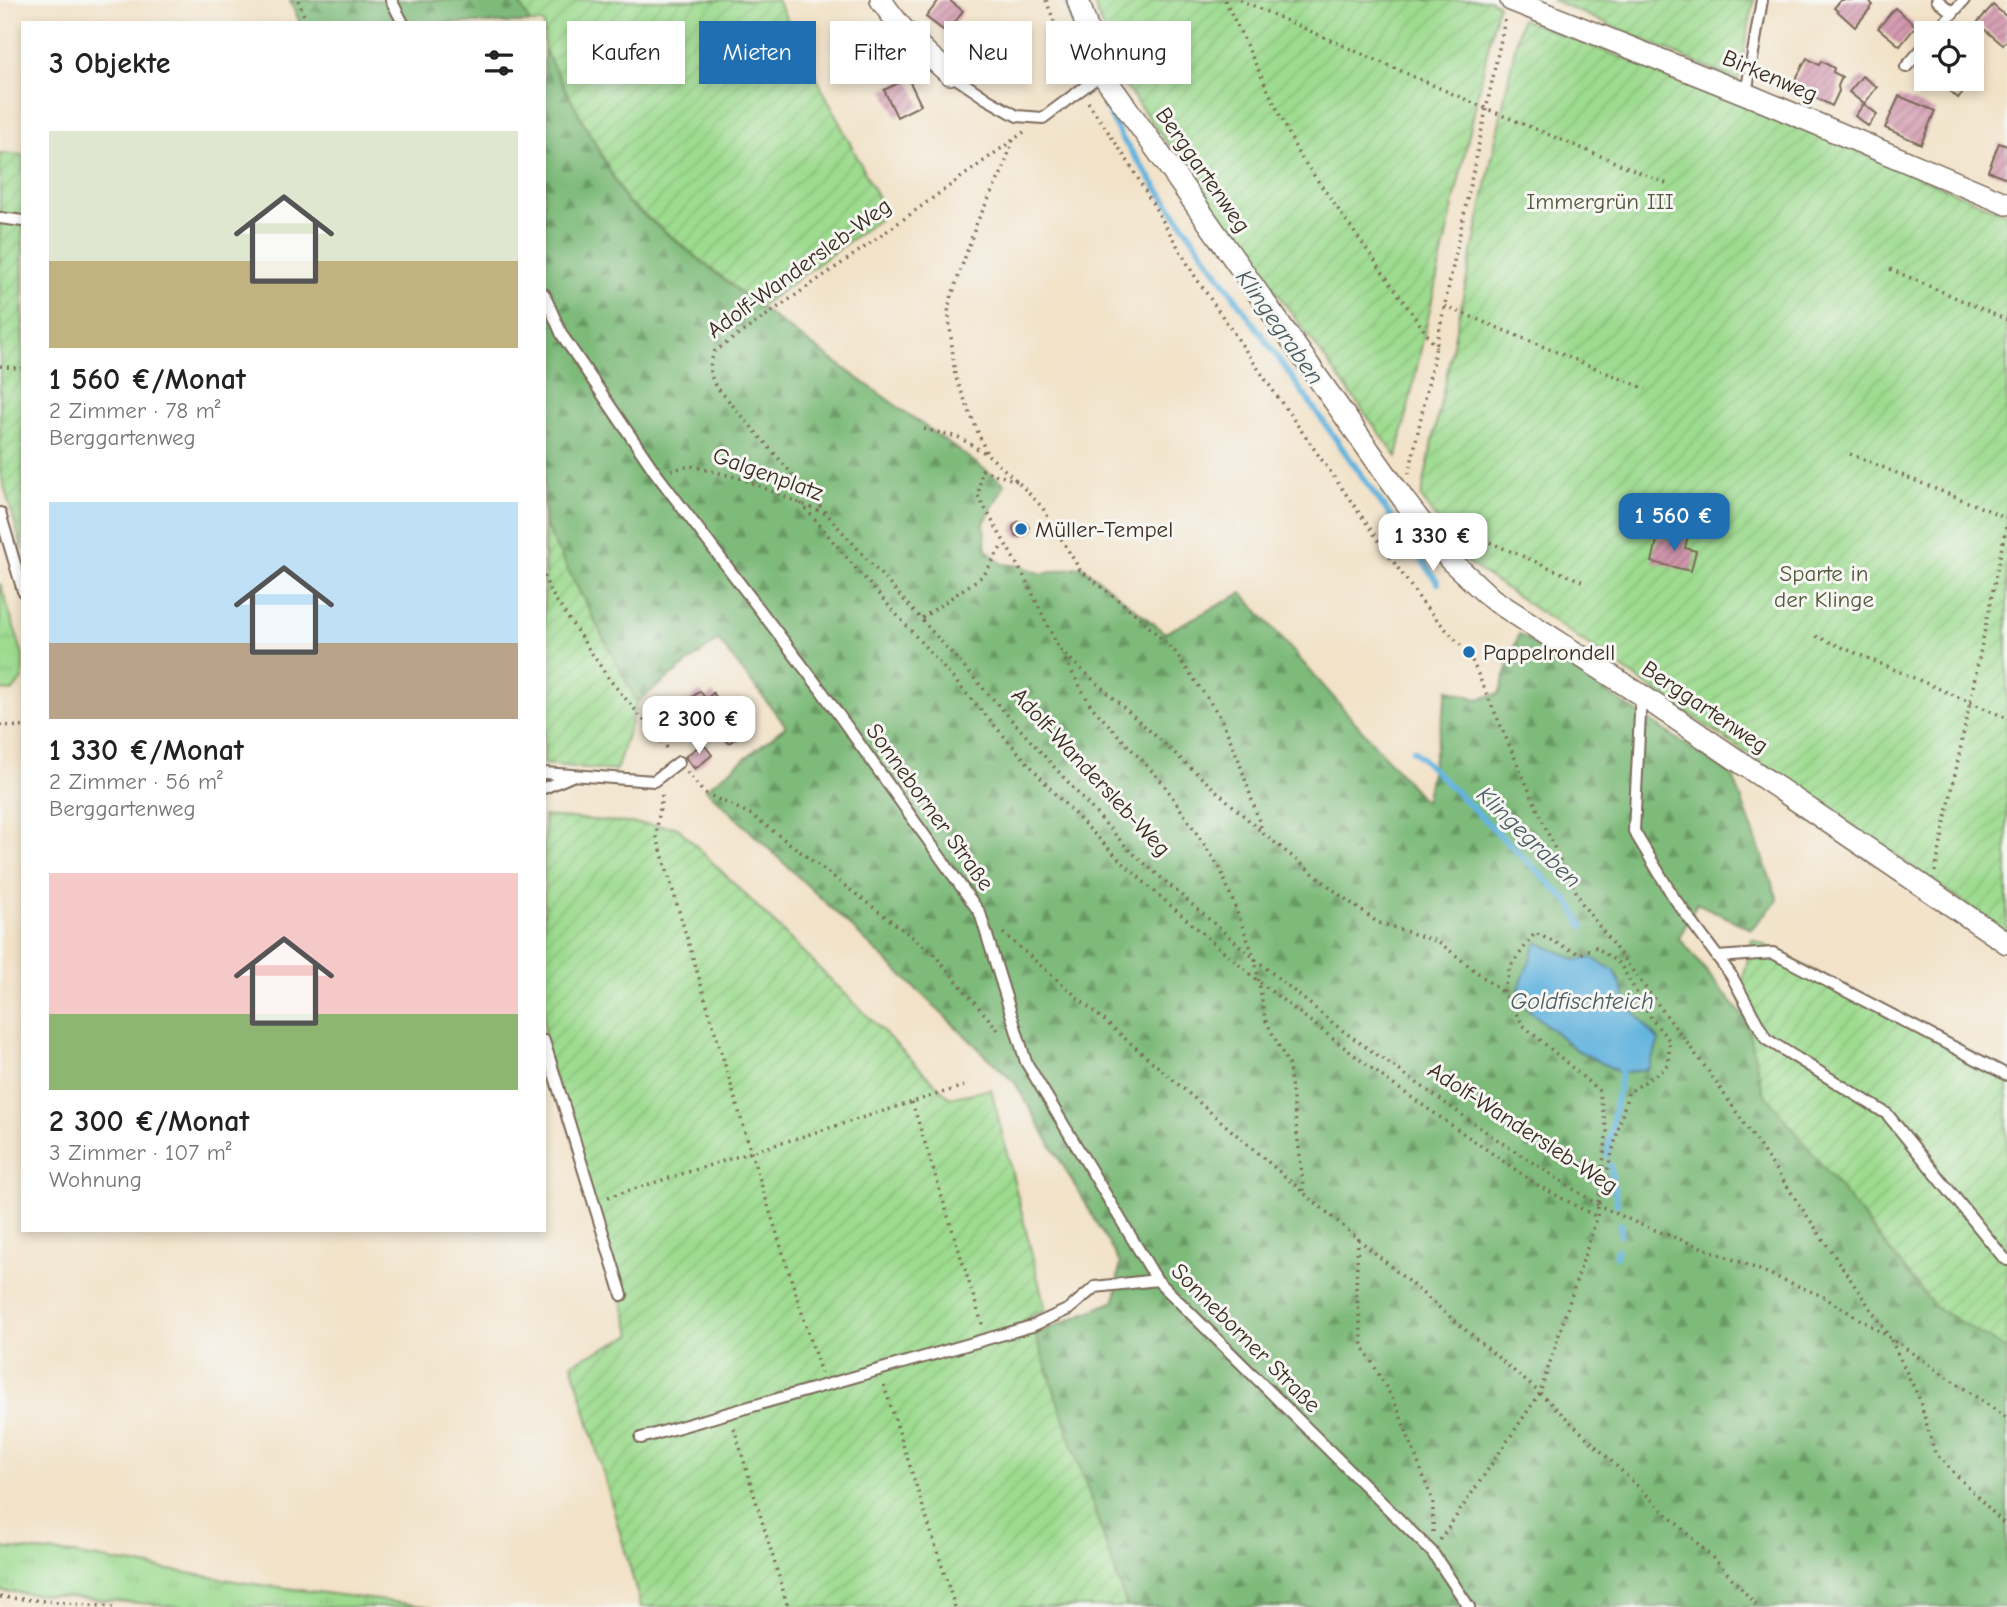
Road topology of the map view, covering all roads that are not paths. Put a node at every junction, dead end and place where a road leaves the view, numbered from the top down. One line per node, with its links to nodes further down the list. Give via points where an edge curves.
1 (391, 0): 9 (lane)
2 (881, 0): 14 (street, via 917,46)
3 (1078, 0): 10 (street, Berggartenweg)
4 (1762, 0): 18 (lane)
5 (1937, 0): 8 (lane)
6 (1964, 0): 8 (lane)
7 (1509, 7): 18 (street, Birkenweg)
8 (1953, 13): 11 (lane)
9 (402, 21)
10 (1085, 21)
11 (1946, 21)
12 (1914, 58): 13 (lane)
13 (1906, 67)
14 (944, 69)
15 (965, 84): 16 (lane, via 1017,116 1043,118)
16 (1088, 84)
17 (1109, 84): 25 (street, Berggartenweg, via 1450,560 1492,598)
18 (1746, 93): 19 (street, Birkenweg)
19 (2007, 204)
20 (0, 218): 21 (lane)
21 (21, 221)
22 (546, 299): 35 (lane, Sonneborner Straße, via 562,335 655,472 821,690 980,913 1026,1062)
23 (0, 513): 24 (lane)
24 (21, 583)
25 (1641, 695): 30 (street, Berggartenweg); 31 (lane, via 1634,831)
26 (679, 762): 28 (lane, via 654,780)
27 (546, 773): 28 (lane)
28 (574, 775): 29 (lane)
29 (546, 787)
30 (2007, 943)
31 (1717, 957): 33 (lane, via 1773,953); 34 (lane, via 1766,1039 1887,1114)
32 (546, 1048): 36 (lane)
33 (2007, 1075)
34 (2007, 1260)
35 (1157, 1280): 37 (lane, via 1095,1287 1069,1309 1032,1326); 38 (lane, Sonneborner Straße, via 1432,1552)
36 (622, 1295)
37 (641, 1438)
38 (1469, 1607)

